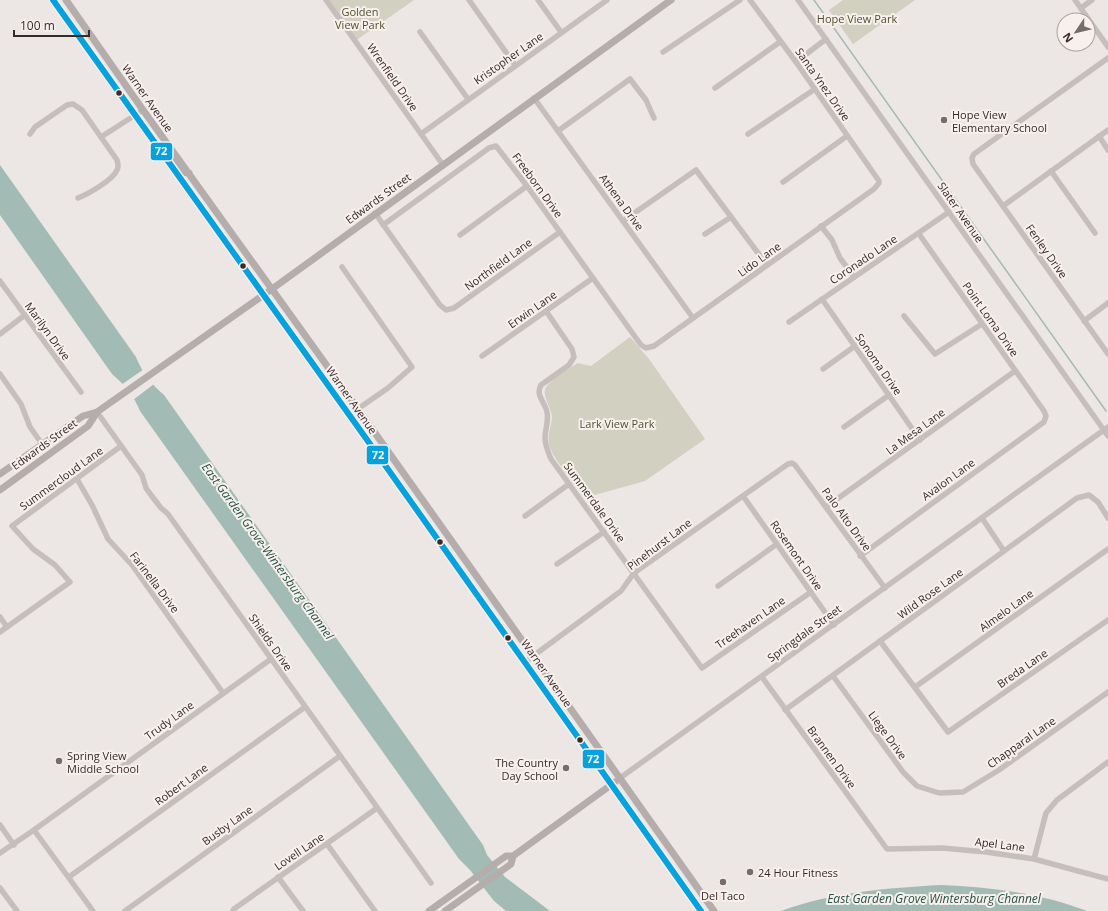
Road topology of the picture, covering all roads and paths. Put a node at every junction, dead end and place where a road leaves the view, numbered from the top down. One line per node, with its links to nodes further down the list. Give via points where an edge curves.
1 (53, 0): 28 (main road, Warner Avenue)
2 (66, 0): 27 (main road, Warner Avenue)
3 (326, 0): 33 (street, Wrenfield Drive)
4 (469, 0): 22 (street)
5 (538, 0): 15 (street)
6 (607, 0): 15 (street, Kristopher Lane)
7 (671, 0): 25 (main road, Edwards Street)
8 (740, 0): 19 (street)
9 (750, 0): 17 (street, Santa Ynez Drive)
10 (798, 0): 16 (street, Slater Avenue)
11 (1075, 0): 13 (street)
12 (1092, 0): 13 (street)
13 (1081, 8): 18 (street)
14 (420, 32): 26 (street)
15 (561, 32): 22 (street, Kristopher Lane)
16 (826, 39): 21 (street); 50 (street, Slater Avenue)
17 (780, 42): 21 (street, Santa Ynez Drive); 23 (street)
18 (1108, 47)
19 (663, 52)
20 (1108, 58): 48 (street, Fenley Drive, via 974,154 973,164)
21 (796, 62): 24 (street, Santa Ynez Drive)
22 (516, 65): 26 (street, Kristopher Lane)
23 (715, 88)
24 (814, 89): 34 (street); 35 (street, Santa Ynez Drive)
25 (534, 98): 31 (street, Athena Drive); 40 (main road, Edwards Street)
26 (468, 99): 33 (street, Kristopher Lane)
27 (143, 110): 28 (street); 42 (main road, Warner Avenue)
28 (134, 115): 37 (street); 38 (main road, Warner Avenue)
29 (654, 118): 31 (street, via 646,100 630,79)
30 (1108, 130): 36 (street)
31 (558, 131): 53 (street, Athena Drive)
32 (30, 134): 37 (street, via 35,127 67,105 73,104 82,110)
33 (421, 134): 40 (street, Wrenfield Drive)
34 (748, 134)
35 (848, 136): 44 (street, Santa Ynez Drive); 45 (street)
36 (1099, 136): 39 (street); 41 (street)
37 (101, 138): 47 (street, via 117,160 118,168 114,175 88,194)
38 (158, 149): 42 (main road, via 167,152 181,172); 43 (main road, Warner Avenue)
39 (1108, 150)
40 (443, 165): 51 (main road, Edwards Street)
41 (1051, 171): 48 (street); 57 (street)
42 (188, 173): 49 (main road, Warner Avenue)
43 (180, 179): 49 (main road, via 190,183 201,199); 67 (main road, Warner Avenue)
44 (879, 181): 55 (street, Lido Lane, via 877,187)
45 (783, 182)
46 (527, 186): 54 (street, Freeborn Drive, via 498,147 492,146); 56 (street, Freeborn Drive); 60 (street)
47 (78, 198)
48 (1003, 206): 74 (street, Fenley Drive)
49 (213, 208): 66 (main road, Warner Avenue)
50 (949, 212): 59 (street, Coronado Lane); 92 (street, Slater Avenue)
51 (375, 213): 54 (street); 66 (main road, Edwards Street)
52 (731, 217): 53 (street, via 696,170); 58 (street); 61 (street)
53 (623, 221): 73 (street, Athena Drive)
54 (383, 225): 56 (street, Northfield Lane, via 446,310 454,308)
55 (822, 226): 61 (street, Lido Lane); 63 (street)
56 (560, 232): 64 (street, Freeborn Drive)
57 (1095, 233)
58 (705, 234)
59 (919, 234): 63 (street, Coronado Lane); 76 (street, Point Loma Drive)
60 (460, 235)
61 (767, 265): 73 (street, Lido Lane)
62 (342, 267): 87 (street, via 412,367)
63 (854, 277): 68 (street, Coronado Lane)
64 (593, 278): 70 (street, Erwin Lane); 79 (street, Freeborn Drive, via 641,346)
65 (0, 280): 71 (street, Marilyn Drive)
66 (272, 289): 67 (main road, Edwards Street); 87 (main road, Warner Avenue)
67 (263, 295): 88 (main road, Edwards Street); 89 (main road, Warner Avenue)
68 (822, 299): 75 (street, Coronado Lane); 78 (street, Sonoma Drive)
69 (1108, 303): 74 (street)
70 (546, 311): 81 (street, Erwin Lane); 100 (street, Summerdale Drive, via 572,348 574,357 569,365 539,389 547,412 545,444 551,459)
71 (25, 316): 77 (street); 85 (street, Marilyn Drive)
72 (904, 316): 76 (street, via 935,354)
73 (694, 318): 79 (street, Lido Lane, via 654,346)
74 (1084, 321): 80 (street, Fenley Drive)
75 (789, 322)
76 (982, 324): 83 (street, Point Loma Drive)
77 (0, 334)
78 (855, 346): 82 (street); 86 (street, Sonoma Drive)
79 (646, 348)
80 (1108, 354)
81 (482, 356)
82 (823, 369)
83 (1015, 371): 90 (street, Point Loma Drive); 94 (street, La Mesa Lane)
84 (0, 374): 95 (street, via 21,404 30,428)
85 (81, 392)
86 (890, 395): 91 (street); 94 (street, Sonoma Drive)
87 (358, 409): 89 (street); 123 (main road, Warner Avenue)
88 (97, 412): 95 (main road, Edwards Street, via 83,416); 96 (street, Shields Drive); 101 (main road, Edwards Street, via 88,426)
89 (349, 415): 125 (main road, Warner Avenue)
90 (1046, 416): 111 (street, Avalon Lane, via 1044,422)
91 (844, 427)
92 (1106, 429): 93 (street, Slater Avenue); 105 (street, Springdale Street)
93 (1108, 436)
94 (920, 440): 103 (street, La Mesa Lane)
95 (42, 444): 98 (main road, Edwards Street)
96 (121, 446): 99 (street, Summercloud Lane); 124 (street, Shields Drive, via 142,475 146,488 168,514)
97 (792, 463): 102 (street, Pinehurst Lane); 103 (street, Palo Alto Drive)
98 (0, 474)
99 (77, 479): 120 (street, Summercloud Lane, via 12,526 70,582); 131 (street, Farinella Drive, via 108,539 132,565)
100 (570, 484): 104 (street); 107 (street, Summerdale Drive)
101 (1, 488)
102 (743, 496): 108 (street, Rosemont Drive); 113 (street, Pinehurst Lane)
103 (826, 507): 111 (street, Palo Alto Drive)
104 (525, 516)
105 (982, 518): 110 (street); 115 (street, Springdale Street)
106 (1108, 518): 110 (street, Wild Rose Lane, via 1098,502 1089,495 1077,498)
107 (604, 532): 112 (street); 113 (street, Summerdale Drive)
108 (777, 544): 114 (street); 116 (street, Rosemont Drive)
109 (1108, 549): 129 (street, Almelo Lane)
110 (1004, 551): 122 (street, Wild Rose Lane)
111 (860, 556): 115 (street, Palo Alto Drive)
112 (557, 564)
113 (634, 573): 123 (street, Pinehurst Lane, via 621,591); 126 (street, Summerdale Drive)
114 (718, 586)
115 (885, 588): 119 (street, Springdale Street)
116 (811, 592): 119 (street, Rosemont Drive); 126 (street, Treehaven Lane)
117 (0, 617): 120 (street)
118 (1108, 620): 129 (street, Breda Lane, via 948,732)
119 (834, 625): 128 (street, Springdale Street)
120 (7, 627): 121 (street)
121 (0, 632)
122 (880, 642): 127 (street, Wild Rose Lane); 129 (street)
123 (534, 655): 125 (street, Pinehurst Lane); 135 (main road, Warner Avenue)
124 (270, 659): 131 (street, Trudy Lane); 133 (street, Shields Drive)
125 (525, 662): 132 (main road, Warner Avenue)
126 (702, 668)
127 (833, 676): 134 (street, Wild Rose Lane); 140 (street, Liege Drive, via 903,772 917,786)
128 (762, 677): 134 (street, Brannen Drive); 138 (street, Springdale Street)
129 (915, 687)
130 (1108, 692): 140 (street, Chapparal Lane, via 999,770 963,792)
131 (223, 693): 143 (street, Trudy Lane)
132 (550, 698): 135 (main road, via 560,705 576,726); 139 (main road, Warner Avenue)
133 (305, 708): 136 (street, Shields Drive); 150 (street, Robert Lane)
134 (785, 710): 146 (street, Brannen Drive)
135 (582, 724): 138 (main road, Warner Avenue)
136 (340, 756): 141 (street, Shields Drive); 159 (street, Busby Lane)
137 (1108, 762): 149 (street, via 1057,800 1046,813)
138 (620, 778): 139 (main road, Springdale Street); 154 (main road, Warner Avenue)
139 (612, 784): 148 (main road, Springdale Street); 156 (main road, Warner Avenue)
140 (939, 793)
141 (377, 808): 144 (street, Lovell Lane); 153 (street, Shields Drive)
142 (0, 825): 145 (street)
143 (34, 830): 145 (street, Trudy Lane); 150 (street)
144 (327, 844): 151 (street, Lovell Lane); 162 (street)
145 (14, 845): 147 (street, Trudy Lane)
146 (887, 849): 149 (street, Apel Lane, via 942,848)
147 (0, 852)
148 (513, 856): 163 (main road, Springdale Street, via 506,856); 164 (main road, Springdale Street, via 511,864)
149 (1034, 859): 152 (street, Apel Lane)
150 (69, 877): 158 (street)
151 (278, 877): 160 (street, Lovell Lane); 161 (street)
152 (1108, 880)
153 (431, 883)
154 (694, 883): 156 (main road); 166 (main road, Warner Avenue)
155 (0, 888): 157 (street)
156 (685, 889): 165 (main road, Warner Avenue)
157 (16, 911)
158 (92, 911)
159 (125, 911)
160 (233, 911)
161 (303, 911)
162 (375, 911)
163 (429, 911)
164 (445, 911)
165 (701, 911)
166 (714, 911)

